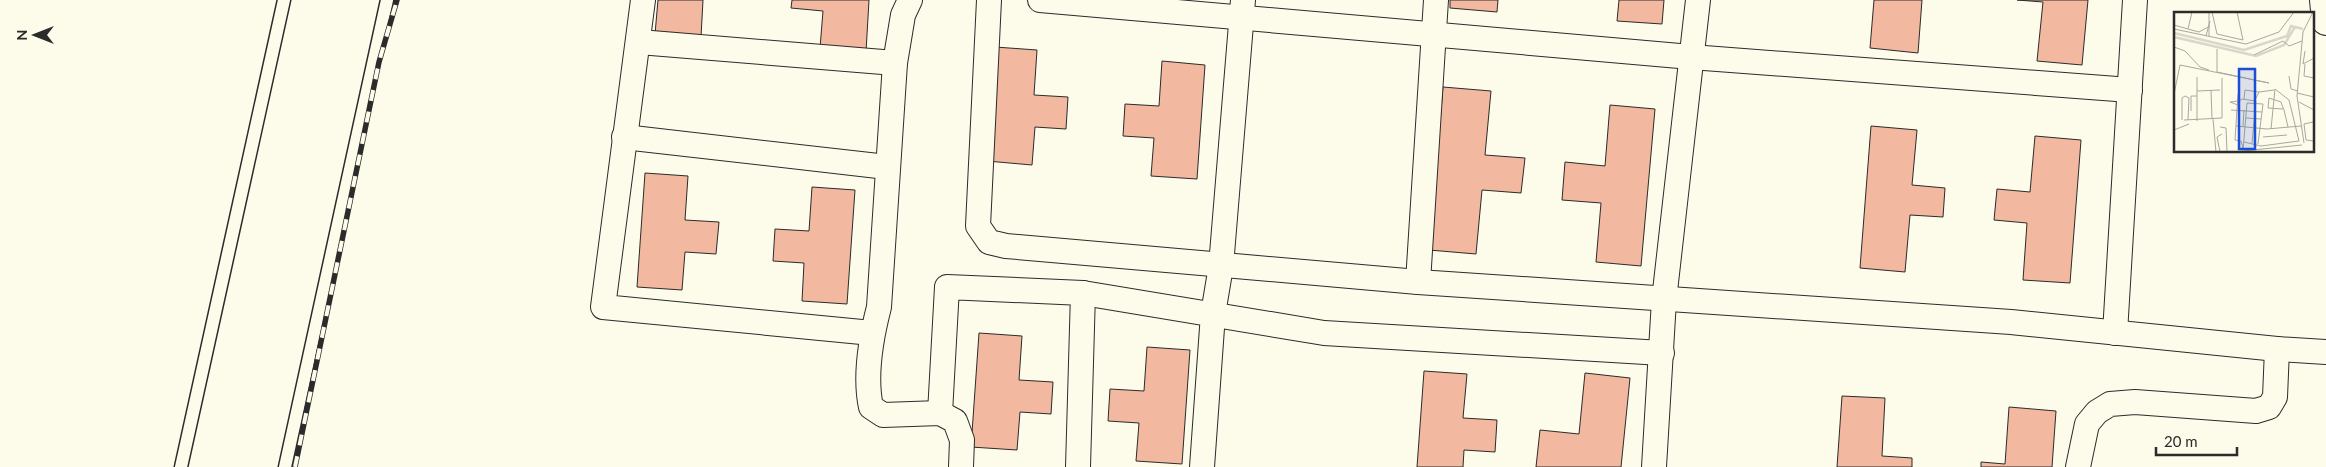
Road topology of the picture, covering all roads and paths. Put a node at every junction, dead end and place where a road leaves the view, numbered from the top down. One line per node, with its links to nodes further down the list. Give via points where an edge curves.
1 (284, 0): 31 (lane)
2 (387, 0): 32 (lane)
3 (644, 0): 14 (street)
4 (910, 0): 16 (street, via 903,15)
5 (989, 0): 20 (street, via 978,226 989,242)
6 (1040, 0): 11 (street)
7 (1436, 0): 13 (street)
8 (1698, 0): 15 (street)
9 (2135, 0): 17 (street)
10 (2324, 0): 12 (main road)
11 (1242, 8): 13 (street); 20 (street)
12 (2326, 21)
13 (1434, 34): 15 (street); 21 (street)
14 (639, 42): 16 (street); 18 (street)
15 (1691, 57): 17 (street); 23 (street)
16 (895, 63): 19 (street)
17 (2130, 90): 26 (street)
18 (624, 137): 19 (street); 25 (street, via 603,307)
19 (887, 167): 25 (street, via 879,307)
20 (1221, 266): 21 (street); 24 (street)
21 (1418, 282): 23 (street)
22 (1082, 293): 24 (street); 30 (street, via 947,287); 34 (street)
23 (1664, 300): 26 (street, via 2001,321); 29 (street)
24 (1213, 314): 29 (street, via 1324,333); 35 (street)
25 (872, 333): 30 (street, via 868,393 871,407 883,415)
26 (2114, 333): 27 (street)
27 (2277, 349): 28 (street); 37 (street, via 2275,397 2269,407 2256,411 2135,402 2110,404 2087,424)
28 (2326, 352)
29 (1662, 353): 36 (street)
30 (940, 413): 33 (street, via 955,421 962,440)
31 (181, 467)
32 (285, 467)
33 (961, 467)
34 (1078, 467)
35 (1202, 467)
36 (1654, 467)
37 (2078, 467)

